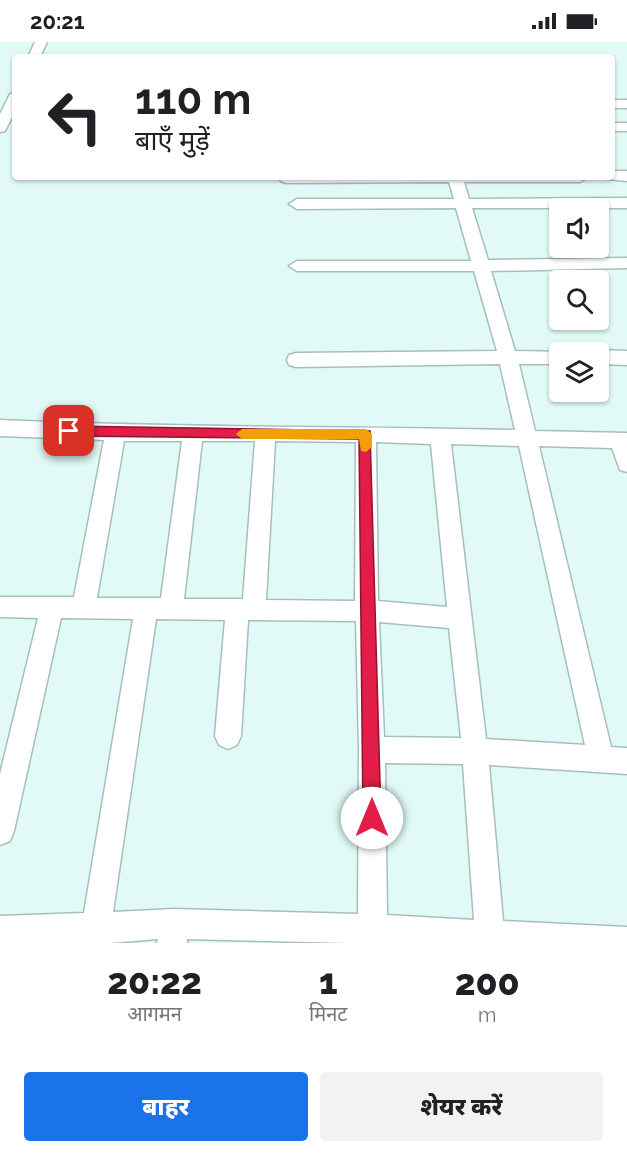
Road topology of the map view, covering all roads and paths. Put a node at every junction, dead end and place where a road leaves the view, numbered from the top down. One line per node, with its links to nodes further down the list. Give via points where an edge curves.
1 (12, 103): 2 (street)
2 (0, 128)
3 (456, 180): 6 (street)
4 (627, 203): 6 (street)
5 (297, 204): 6 (street)
6 (465, 205): 9 (street)
7 (627, 263): 9 (street)
8 (297, 266): 9 (street)
9 (483, 266): 10 (street)
10 (508, 357): 11 (street); 14 (street); 21 (street)
11 (549, 357)
12 (609, 357): 13 (street)
13 (627, 358)
14 (296, 360)
15 (0, 428): 16 (street)
16 (114, 433): 17 (street); 26 (street)
17 (193, 433): 18 (street); 27 (street)
18 (265, 434): 19 (street); 28 (street)
19 (366, 434): 20 (street); 29 (street)
20 (440, 437): 21 (street); 30 (street)
21 (528, 438): 22 (street); 34 (street)
22 (624, 441): 23 (street)
23 (627, 464)
24 (0, 607): 25 (street)
25 (52, 607): 26 (street); 36 (street)
26 (84, 607): 27 (street)
27 (158, 608): 28 (street); 39 (street)
28 (245, 609): 29 (street); 31 (street)
29 (367, 611): 30 (street); 32 (street)
30 (461, 618): 33 (street)
31 (228, 736)
32 (372, 750): 33 (street); 40 (street)
33 (475, 751): 34 (street); 41 (street)
34 (601, 759): 35 (street)
35 (627, 761)
36 (0, 831)
37 (0, 931): 39 (street)
38 (173, 934): 39 (street); 40 (street)
39 (96, 935)
40 (373, 936): 41 (street)
41 (490, 939): 42 (street)
42 (623, 942)

